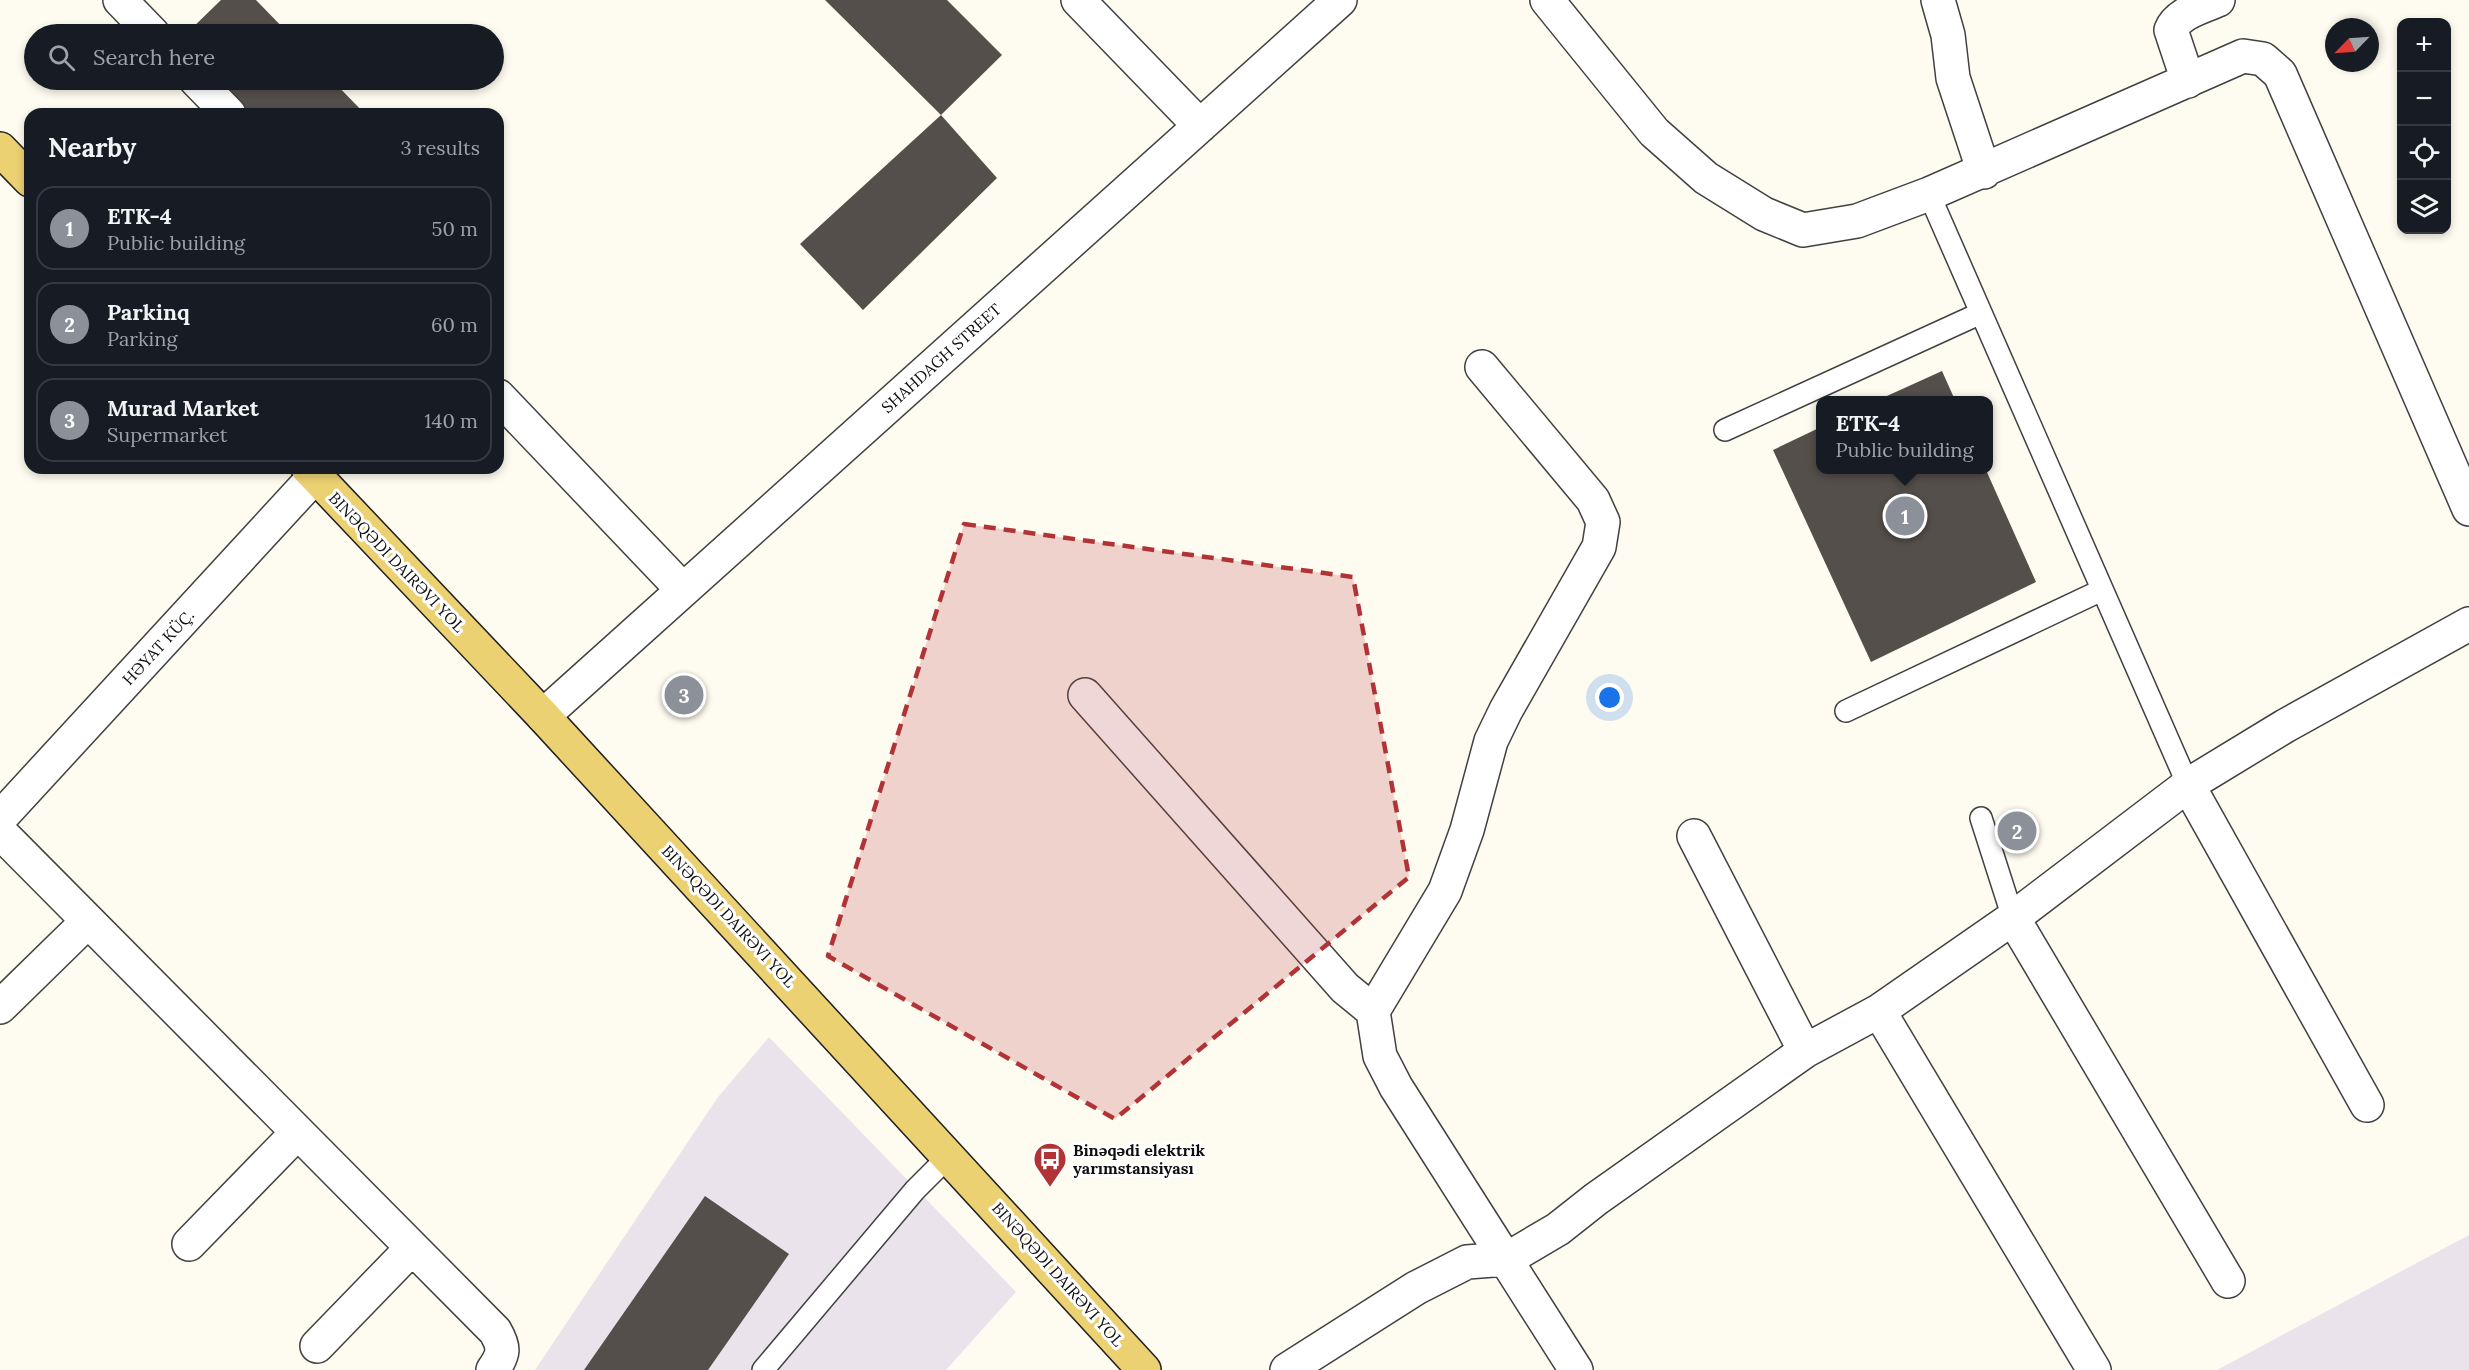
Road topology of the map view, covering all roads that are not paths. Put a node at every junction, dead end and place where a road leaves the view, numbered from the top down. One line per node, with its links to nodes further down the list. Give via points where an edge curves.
1 (120, 0): 7 (street)
2 (1078, 0): 11 (street)
3 (1340, 0): 11 (street, SHAHDAGH STREET)
4 (1547, 0): 15 (street, via 1654,132 1706,178 1764,214 1803,230 1857,221)
5 (1938, 0): 13 (street, via 1948,35 1953,78)
6 (2218, 0): 8 (street, via 2174,22 2171,30)
7 (143, 24)
8 (2187, 81): 13 (street); 22 (street, via 2243,56 2263,59 2280,74)
9 (206, 90): 10 (street)
10 (223, 108)
11 (1200, 126): 23 (street, SHAHDAGH STREET)
12 (0, 149): 14 (main road)
13 (1984, 172): 15 (street)
14 (24, 174)
15 (1929, 194): 16 (lane)
16 (1981, 313): 19 (lane); 24 (lane)
17 (1482, 368): 37 (street, via 1593,500 1603,522 1599,547 1506,710 1491,741 1467,830 1445,891)
18 (504, 402): 23 (street)
19 (1725, 430)
20 (309, 474): 30 (street, HƏYAT KÜÇ.)
21 (313, 474): 28 (main road, BINƏQƏDI DAIRƏVI YOL)
22 (2469, 509)
23 (683, 590): 28 (street, SHAHDAGH STREET)
24 (2102, 591): 27 (lane); 29 (lane)
25 (2469, 624): 29 (street)
26 (1085, 695): 37 (street, via 1345,988)
27 (1846, 711)
28 (543, 716): 42 (main road, BINƏQƏDI DAIRƏVI YOL)
29 (2188, 785): 34 (street); 40 (street)
30 (0, 818)
31 (1981, 818): 34 (lane)
32 (0, 832): 35 (street)
33 (1694, 836): 39 (street)
34 (2013, 918): 38 (street); 46 (street)
35 (88, 921): 36 (street); 41 (street)
36 (0, 1007)
37 (1373, 1011): 45 (street, via 1380,1056 1396,1087)
38 (1879, 1011): 39 (street); 53 (street)
39 (1805, 1051): 45 (street, via 1558,1229)
40 (2367, 1104)
41 (297, 1132): 43 (street); 44 (street)
42 (950, 1155): 49 (lane, via 915,1190); 50 (main road, BINƏQƏDI DAIRƏVI YOL)
43 (189, 1244)
44 (412, 1248): 47 (street); 48 (street, via 495,1331 503,1345 503,1356)
45 (1507, 1259): 51 (street, via 1467,1262 1416,1288); 52 (street)
46 (2228, 1281)
47 (317, 1346)
48 (493, 1370)
49 (764, 1370)
50 (1144, 1370)
51 (1287, 1370)
52 (1576, 1370)
53 (2094, 1370)

